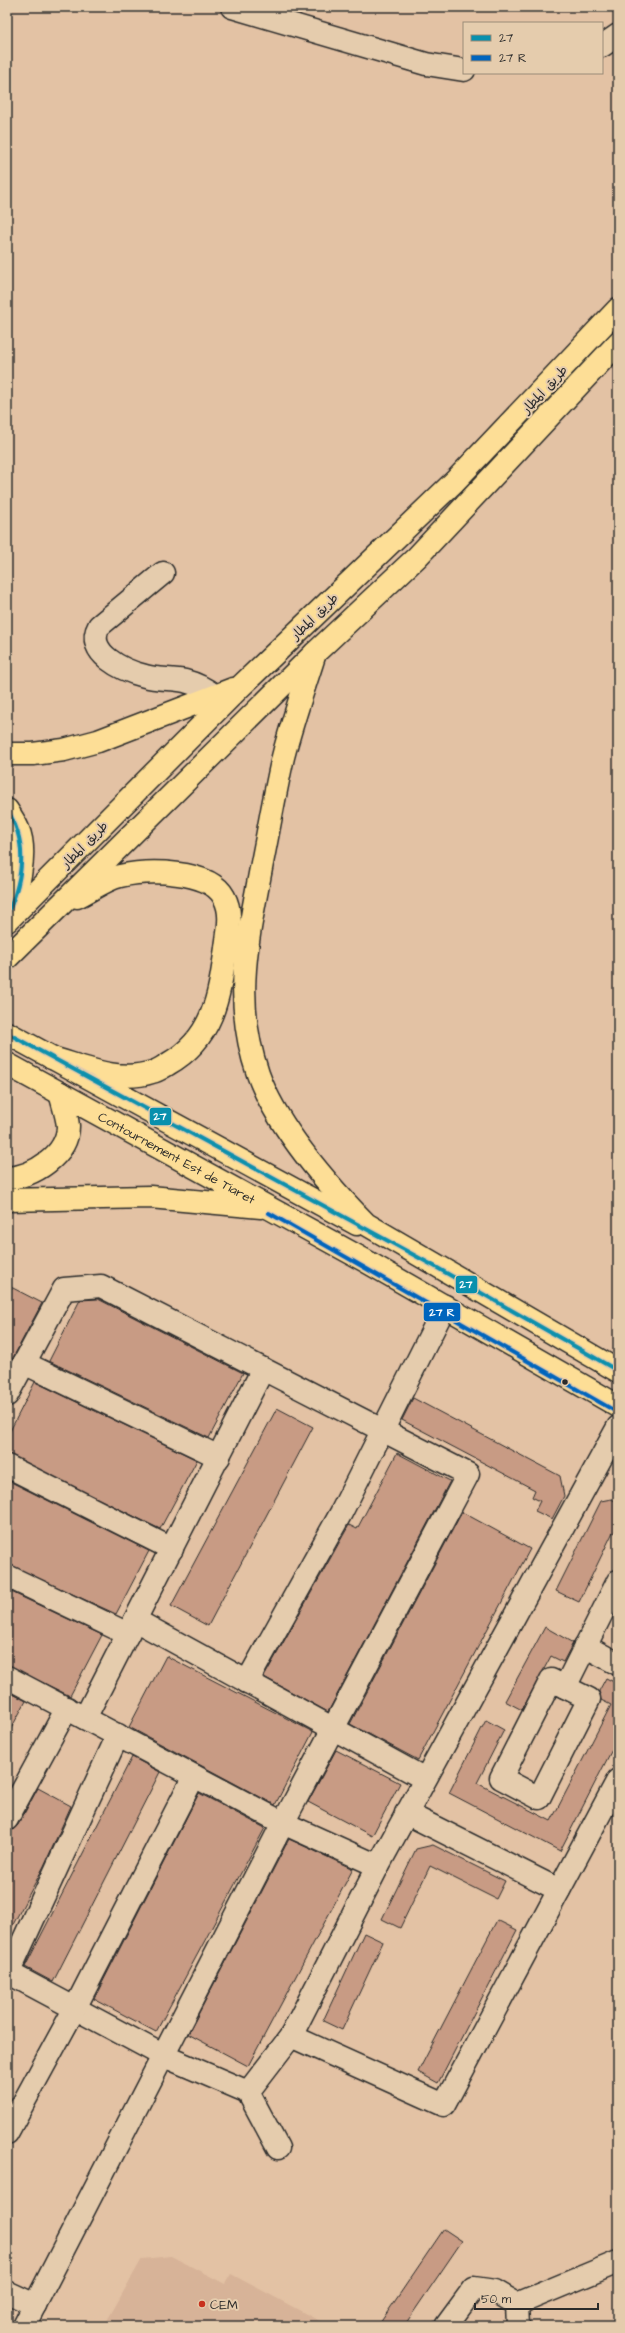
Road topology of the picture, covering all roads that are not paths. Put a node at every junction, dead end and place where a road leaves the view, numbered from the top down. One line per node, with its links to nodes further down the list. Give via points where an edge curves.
1 (232, 7): 4 (street, via 426,64)
2 (618, 35): 3 (street)
3 (603, 45)
4 (463, 70)
5 (618, 309): 8 (highway, طريق المطار, via 455,481)
6 (618, 343): 9 (highway, طريق المطار, via 417,556)
7 (162, 573): 11 (street, via 99,626 94,638 97,649 105,657 133,672 158,679 183,681 206,689)
8 (311, 619): 9 (highway); 10 (highway, طريق المطار)
9 (323, 646): 14 (highway, طريق المطار); 25 (highway, via 283,756 249,932 243,967 248,1036 258,1074 278,1113 310,1161 366,1224)
10 (240, 687): 11 (highway); 16 (highway, طريق المطار)
11 (216, 696): 12 (highway, via 98,741 64,750)
12 (7, 754)
13 (7, 810): 15 (highway, via 19,830 21,857 19,884)
14 (58, 907): 17 (highway, طريق المطار); 19 (highway, via 119,876 150,871 209,882 224,897 230,917 222,980 213,1013 203,1035 181,1057 153,1072 125,1077)
15 (7, 915)
16 (7, 921)
17 (7, 958)
18 (7, 1032): 19 (highway, Contournement Est de Tiaret)
19 (52, 1058): 25 (highway, Contournement Est de Tiaret)
20 (7, 1064): 21 (highway, Contournement Est de Tiaret)
21 (60, 1093): 22 (highway, via 68,1127 64,1143 53,1158 29,1173); 24 (highway, Contournement Est de Tiaret)
22 (7, 1178)
23 (7, 1200): 24 (highway, via 150,1197)
24 (272, 1208): 26 (highway, Contournement Est de Tiaret)
25 (434, 1266): 29 (highway)
26 (445, 1306): 31 (highway, Contournement Est de Tiaret); 33 (street)
27 (24, 1363): 28 (street, via 64,1289 101,1286); 30 (street); 34 (street)
28 (263, 1369): 33 (street); 34 (street)
29 (618, 1371)
30 (7, 1393)
31 (618, 1406)
32 (618, 1427): 49 (street)
33 (382, 1430): 43 (street, via 341,1513); 46 (street, via 468,1474)
34 (219, 1457): 36 (street)
35 (7, 1466): 36 (street)
36 (172, 1549): 39 (street)
37 (7, 1576): 39 (street)
38 (618, 1581): 40 (street)
39 (132, 1627): 43 (street); 45 (street)
40 (585, 1646): 41 (street); 44 (street)
41 (618, 1664)
42 (7, 1677): 45 (street)
43 (247, 1682): 46 (street)
44 (565, 1687): 44 (street, via 551,1680 501,1778 539,1798 589,1699)
45 (76, 1713): 47 (street); 52 (street)
46 (333, 1729): 49 (street); 53 (street)
47 (118, 1735): 48 (street); 56 (street)
48 (194, 1776): 53 (street); 57 (street)
49 (425, 1778): 51 (street)
50 (618, 1780): 55 (street)
51 (406, 1814): 54 (street); 55 (street)
52 (7, 1819)
53 (283, 1823): 54 (street); 59 (street)
54 (378, 1866): 58 (street)
55 (559, 1890): 58 (street, via 444,2105)
56 (8, 1974): 57 (street)
57 (75, 2008): 59 (street); 61 (street)
58 (291, 2036): 60 (street)
59 (164, 2056): 60 (street); 66 (street)
60 (248, 2092): 62 (street)
61 (7, 2133)
62 (278, 2148)
63 (618, 2262): 65 (street)
64 (7, 2292): 66 (street)
65 (517, 2304): 68 (street, via 495,2290 474,2288); 69 (street)
66 (35, 2305): 67 (street)
67 (24, 2326)
68 (446, 2326)
69 (518, 2326)

